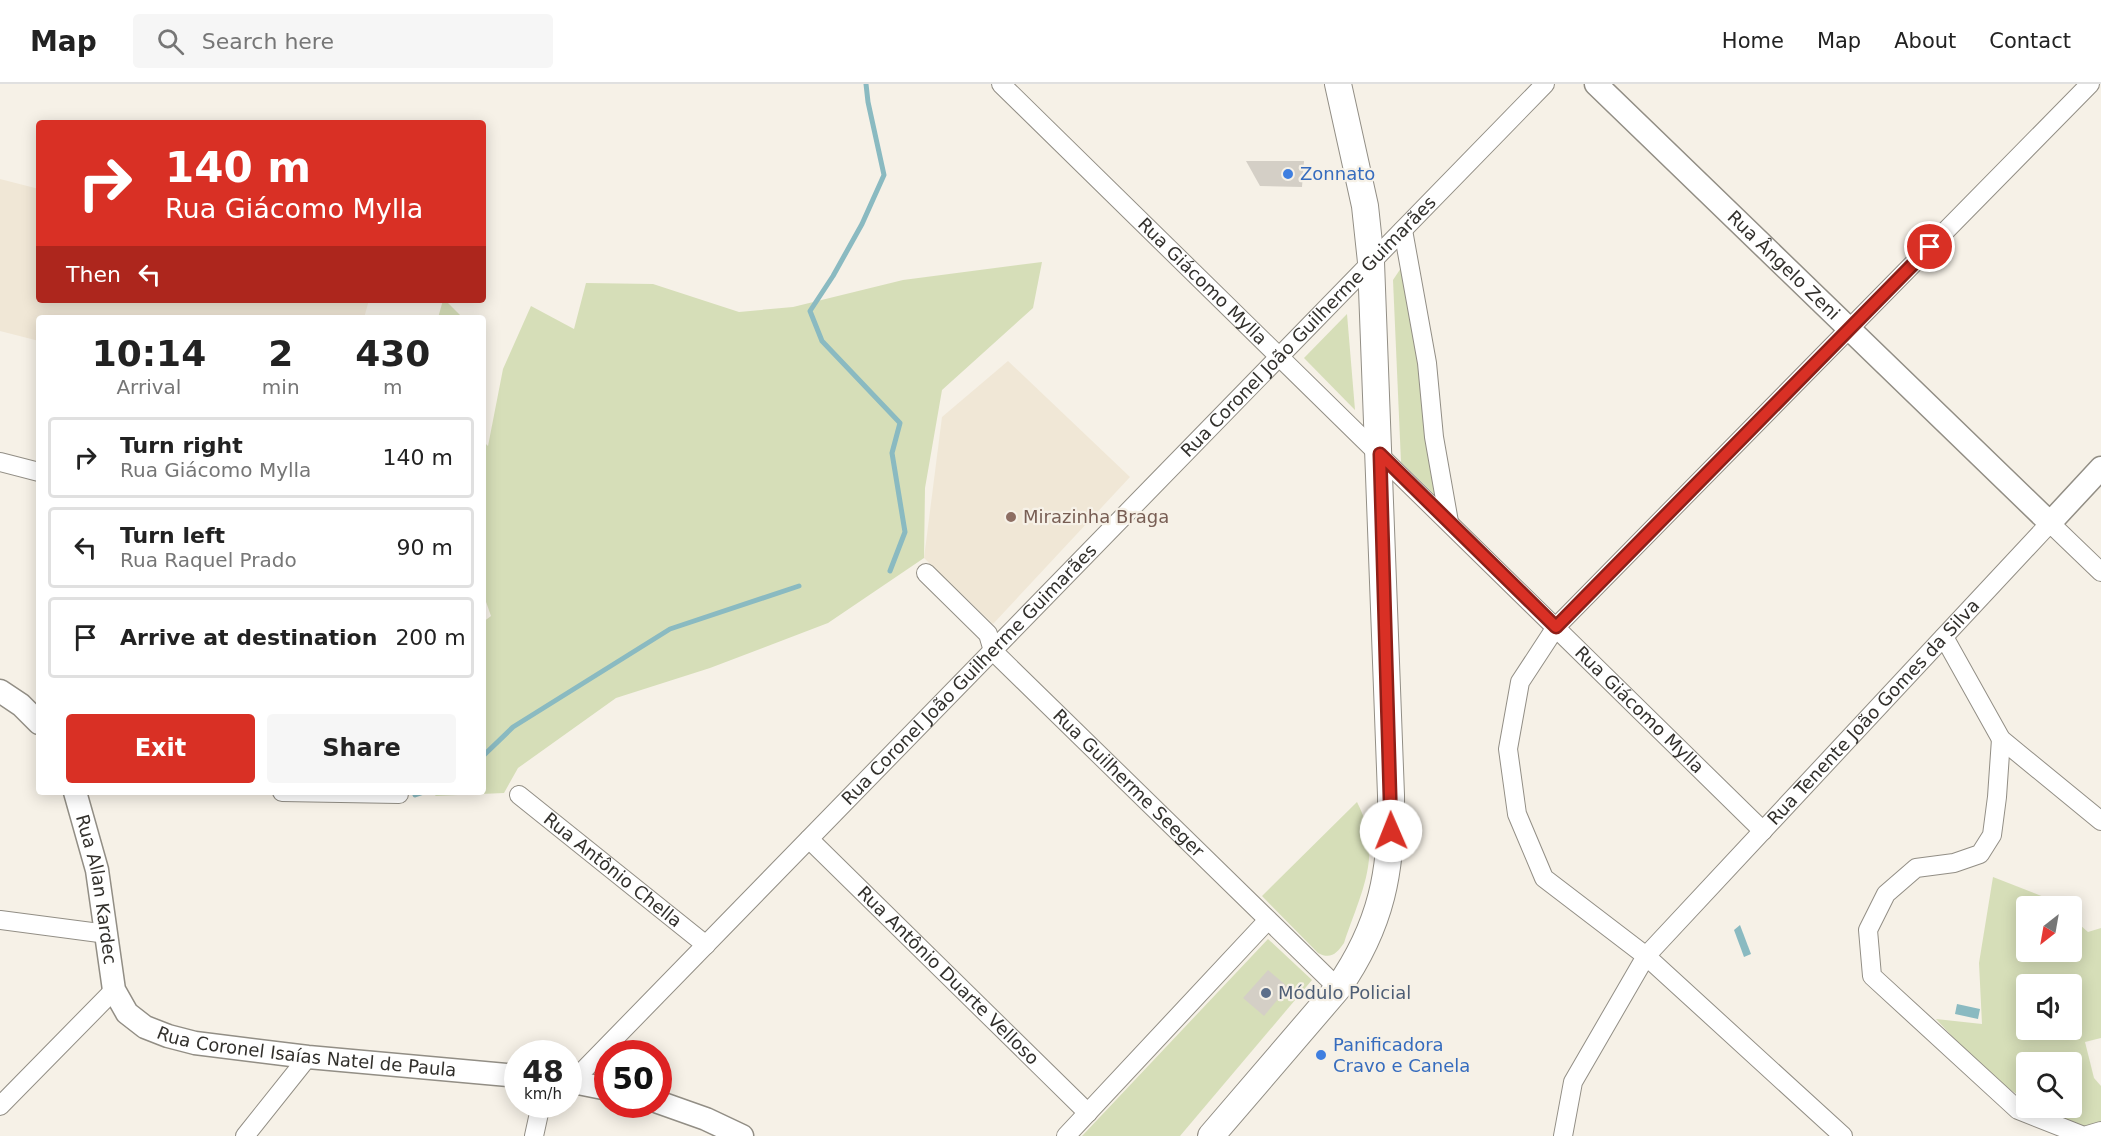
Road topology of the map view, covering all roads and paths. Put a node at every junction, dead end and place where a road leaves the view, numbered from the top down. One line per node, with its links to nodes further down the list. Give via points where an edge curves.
1 (1001, 84): 9 (street, Rua Giácomo Mylla)
2 (1338, 84): 7 (main road, via 1365,206)
3 (1545, 84): 6 (street, Rua Coronel João Guilherme Guimarães)
4 (1596, 84): 8 (street, Rua Ângelo Zeni)
5 (2090, 84): 8 (street)
6 (1403, 230): 7 (street, Rua Coronel João Guilherme Guimarães); 14 (street, via 1427,363 1434,437)
7 (1371, 262): 9 (street, Rua Coronel João Guilherme Guimarães); 10 (main road)
8 (1850, 329): 15 (street, Rua Ângelo Zeni); 18 (street)
9 (1280, 357): 10 (street, Rua Giácomo Mylla); 20 (street, Rua Coronel João Guilherme Guimarães)
10 (1380, 454): 14 (street, Rua Giácomo Mylla); 34 (main road, via 1390,858 1371,927)
11 (0, 462): 13 (street)
12 (2101, 468): 15 (street, Rua Tenente João Gomes da Silva)
13 (36, 471)
14 (1449, 522): 18 (street, Rua Giácomo Mylla)
15 (2050, 523): 16 (street, Rua Ângelo Zeni); 19 (street, Rua Tenente João Gomes da Silva)
16 (2101, 572)
17 (926, 573): 20 (street, Rua Guilherme Seeger, via 988,634)
18 (1556, 627): 27 (street, Rua Giácomo Mylla); 33 (street, via 1520,682 1508,749 1517,814 1544,878)
19 (1944, 637): 23 (street); 27 (street, Rua Tenente João Gomes da Silva)
20 (993, 651): 28 (street, Rua Coronel João Guilherme Guimarães); 30 (street, Rua Guilherme Seeger)
21 (0, 691): 22 (street)
22 (36, 720)
23 (2001, 739): 26 (street); 43 (street, via 1992,835 1980,854 1954,863 1917,868 1886,894 1868,930 1872,976 2018,1110 2084,1136)
24 (76, 795): 31 (street, Rua Allan Kardec, via 97,870)
25 (519, 795): 32 (street, Rua Antônio Chella)
26 (2101, 821)
27 (1763, 831): 33 (street, Rua Tenente João Gomes da Silva)
28 (809, 839): 32 (street, Rua Coronel João Guilherme Guimarães); 41 (street, Rua Antônio Duarte Velloso)
29 (0, 920): 31 (street)
30 (1268, 920): 34 (street, Rua Guilherme Seeger); 41 (street)
31 (107, 934): 35 (street, Rua Allan Kardec)
32 (706, 945): 37 (street, Rua Coronel João Guilherme Guimarães)
33 (1646, 956): 49 (street, Rua Tenente João Gomes da Silva, via 1573,1082); 50 (street)
34 (1338, 988): 48 (main road)
35 (114, 990): 36 (street, Rua Coronel Isaías Natel de Paula, via 127,1013 145,1027 168,1036); 39 (street)
36 (308, 1057): 38 (street, Rua Coronel Isaías Natel de Paula); 44 (street)
37 (582, 1070)
38 (504, 1075)
39 (0, 1106)
40 (672, 1107): 46 (street)
41 (1088, 1113): 47 (street)
42 (538, 1118): 45 (street)
43 (2101, 1131)
44 (245, 1136)
45 (534, 1136)
46 (742, 1136)
47 (1066, 1136)
48 (1211, 1136)
49 (1563, 1136)
50 (1843, 1136)

